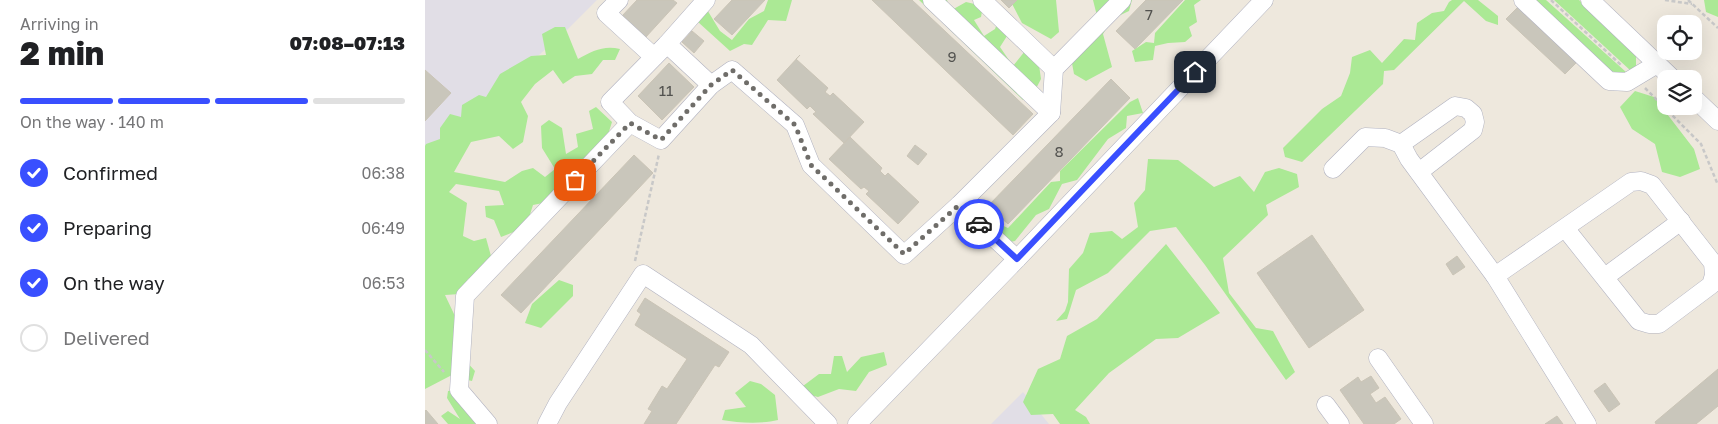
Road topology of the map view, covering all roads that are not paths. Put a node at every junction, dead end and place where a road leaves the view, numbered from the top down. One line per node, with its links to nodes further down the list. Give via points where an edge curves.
1 (619, 0): 9 (street, via 606,13)
2 (932, 0): 15 (street)
3 (982, 0): 11 (street)
4 (1122, 0): 11 (street)
5 (1264, 0): 24 (street)
6 (1523, 0): 10 (street, via 1609,81 1627,82)
7 (1590, 0): 10 (street)
8 (699, 2): 9 (street)
9 (661, 50): 13 (street); 17 (street, via 610,102)
10 (1657, 64): 12 (street)
11 (1054, 69): 15 (street)
12 (1663, 70)
13 (711, 85): 17 (street, via 661,140); 21 (street, via 732,70 795,125 811,165 904,254)
14 (1702, 106): 16 (street)
15 (1051, 113): 21 (street)
16 (1718, 121)
17 (630, 123): 29 (street, via 465,296 459,390)
18 (1401, 144): 19 (street, via 1385,138 1365,137); 20 (street); 20 (street, via 1455,106 1466,108 1473,114 1473,130)
19 (1333, 170)
20 (1419, 172): 25 (street)
21 (959, 205): 24 (street)
22 (1681, 221): 23 (street, via 1652,185 1641,180 1631,182); 26 (street); 26 (street, via 1713,263 1714,275 1711,285 1659,324 1639,321)
23 (1565, 228): 25 (street); 26 (street)
24 (1017, 259): 32 (street)
25 (1495, 276): 35 (street)
26 (1605, 277)
27 (1378, 358): 34 (street)
28 (1326, 405): 33 (street)
29 (488, 424)
30 (547, 424): 31 (street, via 643,274 751,345)
31 (828, 424)
32 (857, 424)
33 (1340, 424)
34 (1424, 424)
35 (1587, 424)

